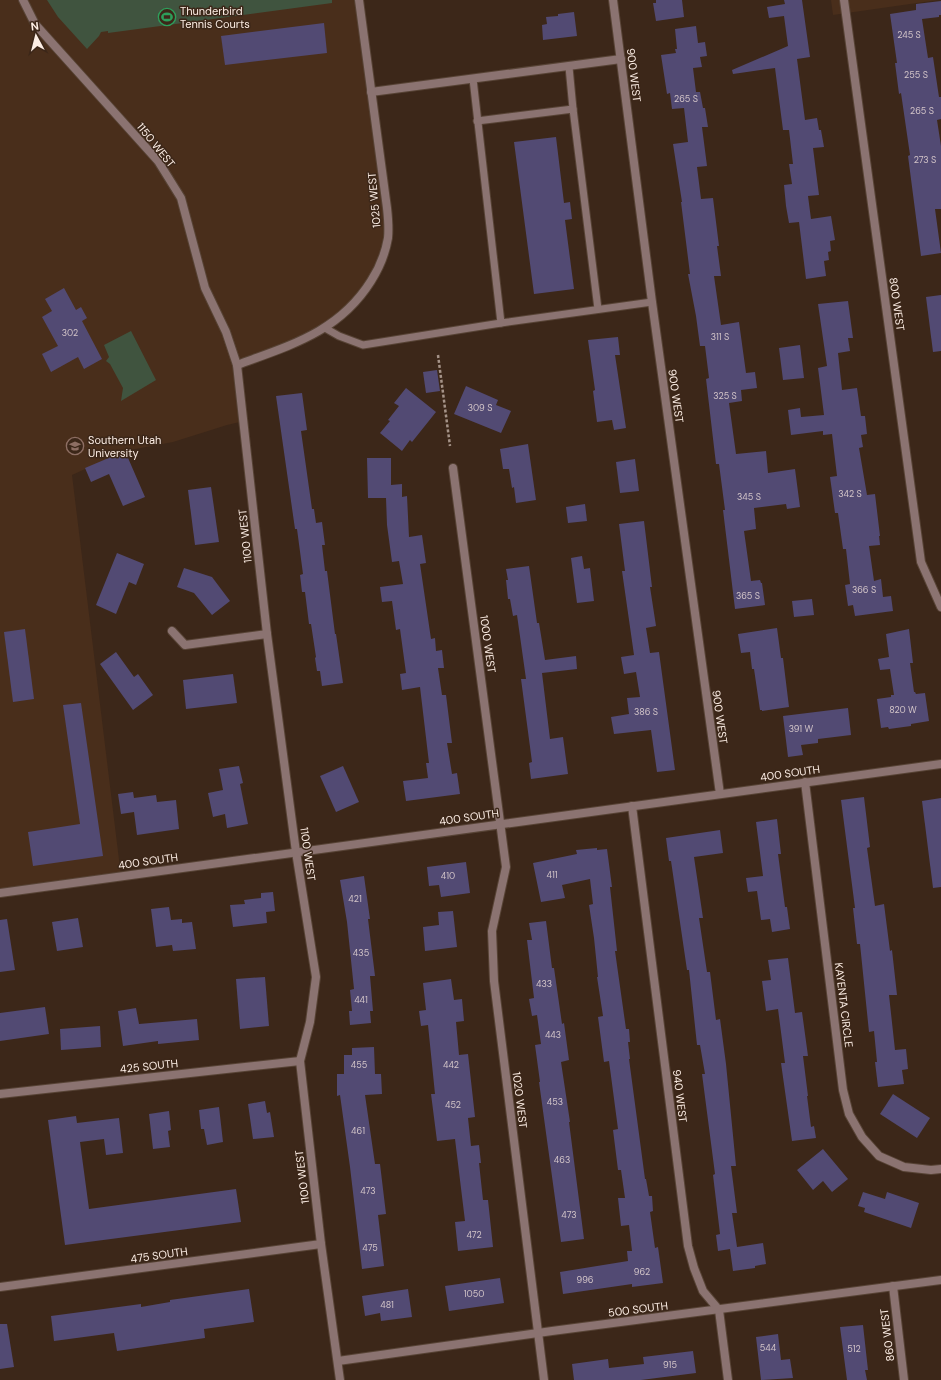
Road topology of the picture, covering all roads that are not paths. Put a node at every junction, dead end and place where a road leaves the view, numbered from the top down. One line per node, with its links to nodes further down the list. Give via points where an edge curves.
1 (23, 0): 15 (street, 1150 WEST, via 35,24 158,160 181,198 205,288)
2 (359, 0): 8 (street, 1025 WEST)
3 (613, 0): 5 (street, 900 WEST)
4 (844, 0): 18 (street, 800 WEST, via 920,562)
5 (621, 59): 6 (street); 11 (street, 900 WEST)
6 (569, 67): 7 (street); 9 (lane)
7 (473, 79): 8 (street); 10 (lane)
8 (371, 92): 14 (street, 1025 WEST, via 387,208 388,238 381,264 362,296 344,315)
9 (573, 109): 10 (lane); 12 (lane)
10 (478, 122): 13 (lane)
11 (652, 302): 12 (lane); 23 (street, 900 WEST)
12 (598, 309): 13 (lane)
13 (501, 323): 14 (lane, via 363,345)
14 (325, 328): 16 (street, 1025 WEST, via 297,342)
15 (226, 332): 16 (street, 1100 WEST)
16 (237, 365): 20 (street, 1100 WEST)
17 (453, 468): 25 (street, 1000 WEST)
18 (941, 607)
19 (172, 631): 20 (street, via 184,645)
20 (267, 634): 26 (street, 1100 WEST)
21 (941, 764): 22 (street, 400 SOUTH)
22 (805, 782): 23 (street, 400 SOUTH); 30 (street, KAYENTA CIRCLE, via 843,1090 849,1114 862,1137 879,1156 904,1167)
23 (720, 794): 24 (street, 400 SOUTH)
24 (632, 806): 25 (street, 400 SOUTH); 35 (street, 940 WEST, via 688,1246 703,1291)
25 (501, 823): 26 (street, 400 SOUTH); 36 (street, 1020 WEST, via 506,867 492,931 494,981)
26 (296, 852): 27 (street, 400 SOUTH); 28 (street, 1100 WEST, via 316,977 310,1022)
27 (0, 892)
28 (300, 1061): 29 (street, 425 SOUTH); 31 (street, 1100 WEST)
29 (0, 1094)
30 (941, 1169)
31 (321, 1244): 34 (street, 475 SOUTH); 37 (street, 1100 WEST)
32 (941, 1280): 33 (street, 500 SOUTH)
33 (893, 1286): 35 (street, 500 SOUTH); 41 (street, 860 WEST)
34 (0, 1287)
35 (719, 1310): 36 (street, 500 SOUTH); 40 (street)
36 (537, 1333): 37 (street, 500 SOUTH); 39 (street, 1020 WEST)
37 (338, 1361): 38 (street, 1100 WEST)
38 (340, 1380)
39 (544, 1380)
40 (728, 1380)
41 (904, 1380)

